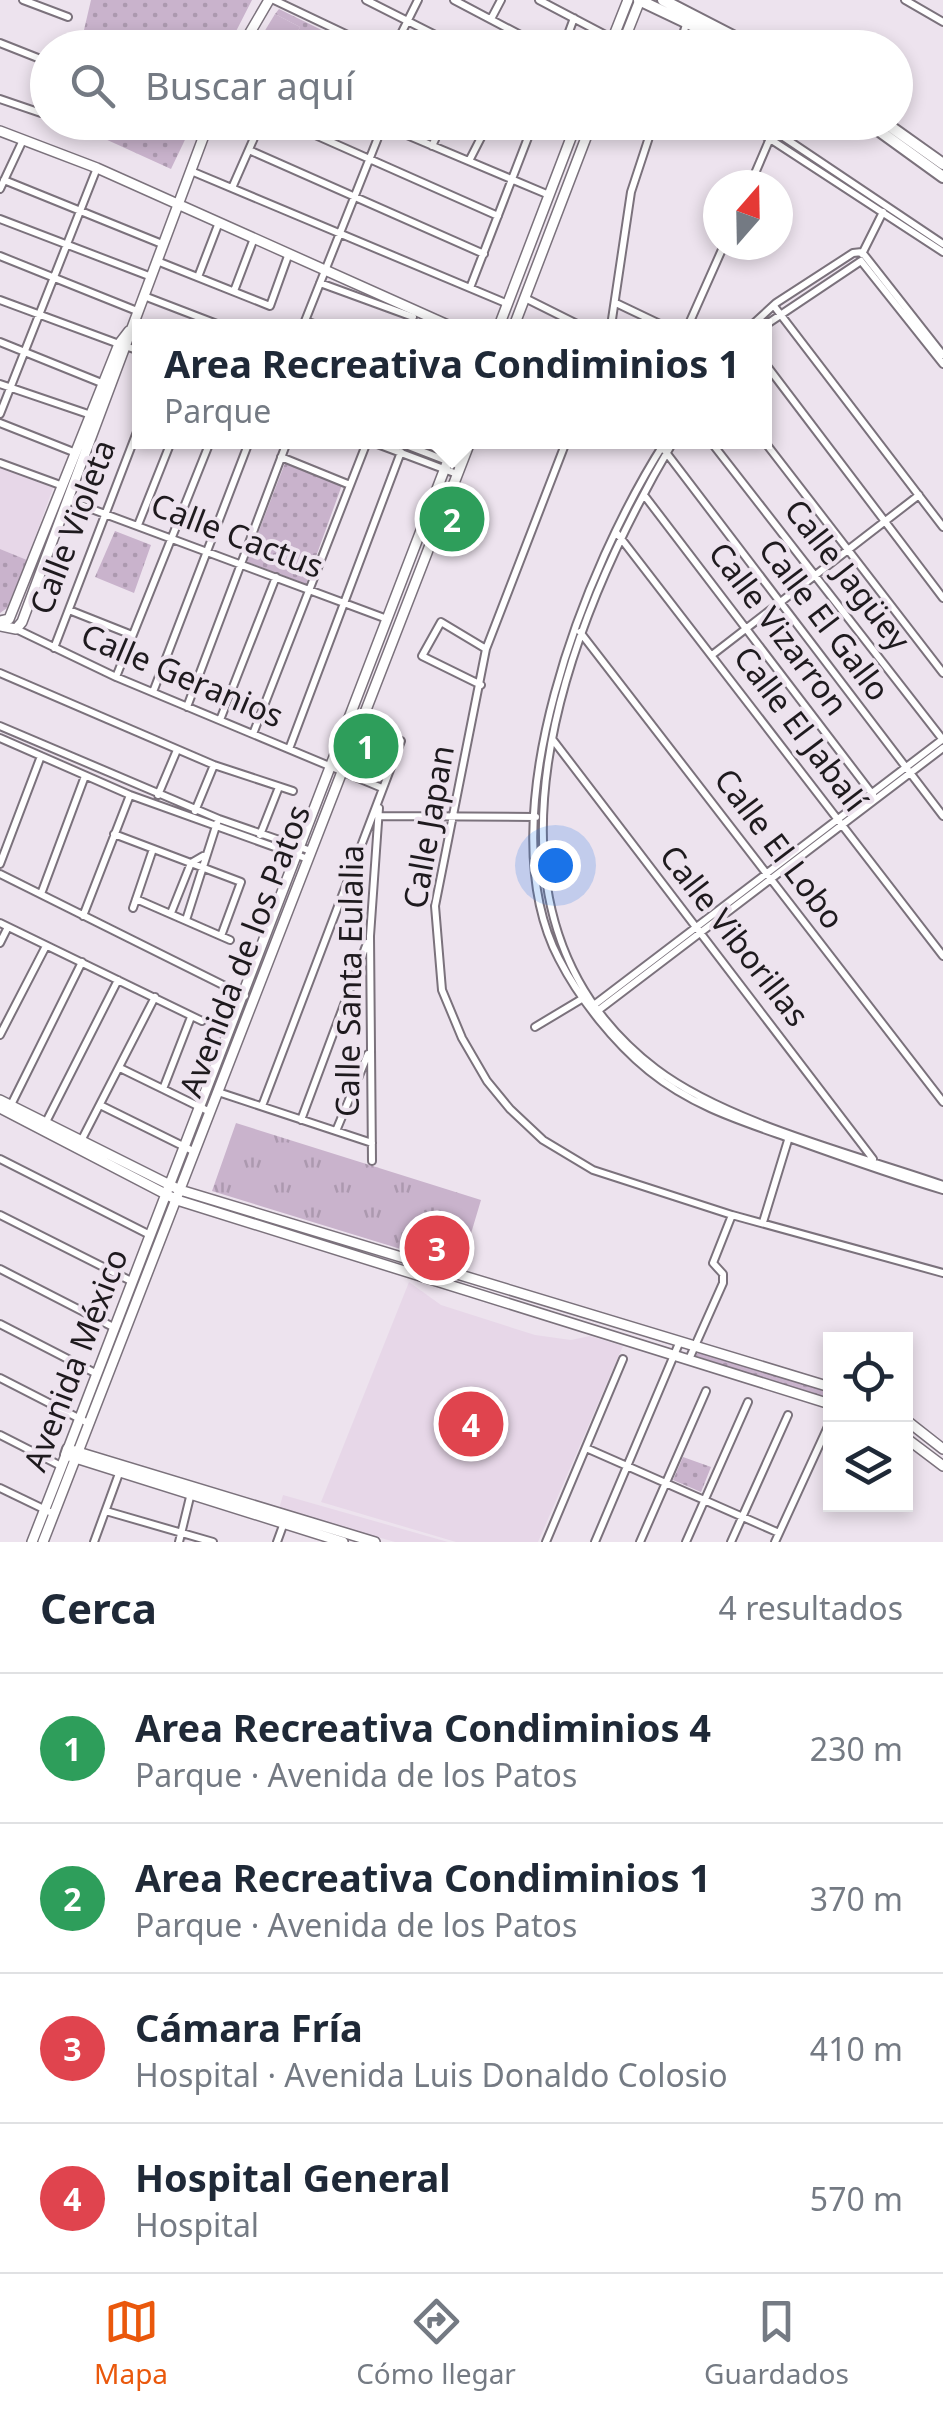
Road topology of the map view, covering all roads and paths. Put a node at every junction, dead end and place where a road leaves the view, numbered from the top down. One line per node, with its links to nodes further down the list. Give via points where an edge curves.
1 (23, 0): 12 (street)
2 (271, 0): 18 (street); 19 (street)
3 (366, 0): 15 (street)
4 (418, 0): 15 (street)
5 (454, 0): 14 (street)
6 (501, 0): 14 (street)
7 (540, 0): 13 (street)
8 (640, 0): 16 (main road); 26 (street)
9 (663, 0): 29 (main road)
10 (905, 0): 17 (street)
11 (624, 2): 25 (street)
12 (68, 17)
13 (574, 18): 23 (street); 24 (street)
14 (491, 19): 22 (street)
15 (408, 21): 20 (street); 21 (street)
16 (687, 21): 27 (street); 28 (main road)
17 (943, 22)
18 (253, 30)
19 (337, 30)
20 (403, 30)
21 (426, 30)
22 (511, 30)
23 (570, 30)
24 (592, 30)
25 (615, 30)
26 (628, 30)
27 (684, 30)
28 (705, 30)
29 (721, 30)
30 (0, 42): 31 (street)
31 (30, 54)
32 (0, 99): 33 (street)
33 (30, 109)
34 (0, 131): 35 (street)
35 (24, 137): 36 (street); 62 (street)
36 (30, 140)
37 (31, 140): 58 (street)
38 (202, 140): 59 (street)
39 (253, 140): 54 (street)
40 (326, 140): 55 (street)
41 (374, 140): 55 (street)
42 (418, 140): 53 (street)
43 (435, 140): 53 (street)
44 (480, 140): 56 (street)
45 (525, 140): 63 (street)
46 (570, 140): 66 (street)
47 (585, 140): 91 (street)
48 (648, 140): 99 (street, via 631,192)
49 (769, 140): 60 (street)
50 (781, 140): 69 (street)
51 (892, 140): 61 (main road)
52 (909, 140): 57 (main road)
53 (432, 146): 56 (street)
54 (249, 150): 64 (street); 67 (street)
55 (369, 159): 67 (street); 71 (street)
56 (469, 162): 63 (street)
57 (943, 164)
58 (97, 168): 68 (street); 70 (street)
59 (190, 170): 64 (street); 68 (street)
60 (756, 170)
61 (943, 177)
62 (4, 180): 65 (street); 70 (street)
63 (512, 180): 66 (street); 71 (street)
64 (232, 188): 74 (street)
65 (0, 189)
66 (549, 195): 87 (street)
67 (354, 196): 74 (street); 80 (street)
68 (176, 206): 73 (street); 77 (street)
69 (884, 209): 78 (street); 79 (street); 83 (street)
70 (79, 211): 76 (street); 77 (street)
71 (498, 216): 80 (street)
72 (0, 219): 76 (street)
73 (218, 225): 75 (street); 89 (street)
74 (340, 233): 86 (street); 93 (street)
75 (254, 241): 82 (street); 94 (street)
76 (66, 244): 88 (street); 90 (street)
77 (162, 244): 84 (street)
78 (943, 244)
79 (943, 252)
80 (484, 254): 93 (street)
81 (0, 256): 90 (street)
82 (288, 256): 86 (street); 94 (street, via 270,306)
83 (862, 256): 100 (street); 120 (street); 121 (street)
84 (156, 260): 88 (street); 89 (street)
85 (717, 260): 114 (street)
86 (325, 271): 92 (street); 103 (street)
87 (519, 275): 91 (street); 98 (street)
88 (150, 276): 95 (street)
89 (198, 277): 94 (street)
90 (53, 278): 101 (street); 102 (street)
91 (532, 280): 96 (street)
92 (320, 282): 103 (street); 106 (street)
93 (470, 288): 98 (street)
94 (234, 291)
95 (142, 295): 101 (street); 105 (street)
96 (525, 298): 110 (street); 111 (street)
97 (0, 300): 102 (street)
98 (508, 304): 109 (street)
99 (618, 304): 112 (street); 113 (street)
100 (776, 309): 115 (street); 116 (street); 153 (street)
101 (136, 312): 104 (street)
102 (39, 314): 117 (street); 119 (street)
103 (414, 314): 107 (street); 108 (street)
104 (134, 319)
105 (204, 319)
106 (306, 319)
107 (412, 319)
108 (429, 319)
109 (502, 319)
110 (517, 319)
111 (566, 319)
112 (613, 319)
113 (649, 319)
114 (691, 319)
115 (761, 319)
116 (769, 319)
117 (128, 339): 124 (street); 154 (street)
118 (0, 342): 119 (street)
119 (24, 352): 124 (street); 125 (street)
120 (943, 355)
121 (943, 364)
122 (772, 373): 156 (street)
123 (0, 384): 125 (street)
124 (104, 384): 127 (street)
125 (10, 388): 126 (street); 127 (street)
126 (0, 414)
127 (91, 415): 145 (street)
128 (0, 423): 145 (street)
129 (132, 445): 155 (street, Calle Violeta)
130 (168, 449): 157 (street)
131 (207, 449): 160 (street)
132 (246, 449): 162 (street)
133 (284, 449): 146 (street)
134 (366, 449): 150 (street)
135 (391, 449): 144 (street)
136 (413, 449): 148 (street)
137 (452, 449): 148 (street, Avenida de los Patos)
138 (467, 449): 149 (street, Avenida de los Patos)
139 (563, 449): 181 (street, Calle Japan)
140 (663, 449): 152 (street)
141 (665, 449): 171 (street, Calle El Gallo)
142 (715, 449): 168 (street, Calle Jagüey)
143 (770, 449): 163 (street)
144 (401, 452): 148 (street); 172 (street)
145 (76, 453): 151 (street)
146 (281, 457): 150 (street); 164 (street)
147 (0, 463): 151 (street)
148 (446, 465): 149 (street); 174 (street, Avenida de los Patos)
149 (458, 470): 205 (street, Avenida de los Patos)
150 (350, 485): 169 (street)
151 (63, 486): 165 (street)
152 (642, 492): 159 (street); 161 (street); 177 (street, Calle Vizarron)
153 (919, 495): 156 (street); 158 (street)
154 (70, 500): 155 (street, Calle Cactus); 166 (street)
155 (106, 514): 157 (street, Calle Cactus); 173 (street, Calle Violeta)
156 (885, 522): 163 (street); 170 (street)
157 (138, 525): 160 (street, Calle Cactus)
158 (943, 527)
159 (616, 532): 161 (street, Calle El Jabalí); 178 (street)
160 (174, 537): 162 (street, Calle Cactus); 179 (street)
161 (623, 540): 178 (street); 182 (street, Calle El Jabalí)
162 (207, 549): 164 (street, Calle Cactus); 187 (street)
163 (848, 550): 168 (street); 184 (street)
164 (241, 562): 167 (street, Calle Cactus); 188 (street)
165 (32, 564): 166 (street); 175 (street)
166 (44, 568): 176 (street)
167 (276, 576): 169 (street, Calle Cactus); 189 (street)
168 (815, 576): 171 (street); 196 (street, Calle Jagüey)
169 (309, 590): 172 (street, Calle Cactus); 193 (street)
170 (943, 598)
171 (780, 602): 177 (street); 206 (street, Calle El Gallo)
172 (344, 604): 174 (street, Calle Cactus); 200 (street)
173 (69, 610): 179 (street); 180 (street, Calle Violeta)
174 (387, 619): 204 (street, Avenida de los Patos)
175 (2, 623): 176 (street)
176 (16, 629): 180 (street, Calle Geranios)
177 (746, 629): 182 (street); 215 (street, Calle Vizarron)
178 (578, 630): 192 (street); 195 (street); 234 (street, Calle El Lobo)
179 (132, 635): 185 (street)
180 (54, 648): 185 (street, Calle Geranios)
181 (486, 649): 186 (street, Calle Japan); 186 (street, via 440,622 422,656)
182 (712, 655): 223 (street, Calle El Jabalí)
183 (0, 673): 201 (street)
184 (943, 673)
185 (116, 677): 187 (street, Calle Geranios)
186 (481, 685): 221 (street, Calle Japan)
187 (152, 692): 188 (street, Calle Geranios)
188 (187, 707): 189 (street, Calle Geranios)
189 (220, 720): 193 (street, Calle Geranios)
190 (0, 726): 191 (street)
191 (16, 732): 198 (street); 208 (street)
192 (546, 732): 195 (street, Calle Viborillas); 219 (street)
193 (253, 734): 200 (street, Calle Geranios)
194 (0, 738): 198 (street)
195 (552, 739): 219 (street); 242 (street, Calle Viborillas)
196 (943, 740): 206 (street)
197 (401, 741): 211 (street)
198 (12, 743): 202 (street)
199 (943, 748): 206 (street)
200 (288, 749): 204 (street, Calle Geranios)
201 (177, 750): 203 (street); 213 (street)
202 (41, 756): 207 (street); 231 (street)
203 (214, 765): 210 (street); 217 (street)
204 (330, 766): 205 (street, Calle Geranios); 227 (street, Avenida de los Patos)
205 (342, 771): 211 (street, Calle Geranios); 228 (street, Avenida de los Patos)
206 (907, 771): 215 (street); 220 (street, Calle El Gallo)
207 (85, 776): 209 (street); 235 (street)
208 (115, 776): 209 (street); 213 (street)
209 (110, 787): 214 (street)
210 (279, 787): 212 (street); 225 (street)
211 (382, 788): 218 (street, Calle Santa Eulalia)
212 (293, 791)
213 (159, 794): 216 (street); 217 (street)
214 (130, 795): 216 (street); 224 (street)
215 (874, 796): 223 (street)
216 (155, 803): 217 (street)
217 (195, 813): 222 (street)
218 (376, 816): 221 (street); 244 (street, Calle Santa Eulalia); 266 (street)
219 (538, 816): 221 (street); 251 (street, via 548,915)
220 (943, 816)
221 (454, 817): 283 (street, Calle Japan, via 436,906 442,990 487,1082 543,1140 594,1170)
222 (217, 822): 225 (street); 229 (street)
223 (840, 822): 234 (street); 248 (street, Calle El Jabalí)
224 (114, 834): 226 (street); 239 (street)
225 (259, 837): 227 (street)
226 (153, 849): 230 (street); 236 (street)
227 (298, 851): 228 (street); 253 (street, Avenida de los Patos)
228 (310, 855): 253 (street, Avenida de los Patos)
229 (203, 856): 230 (street); 232 (street)
230 (191, 863): 232 (street); 238 (street)
231 (0, 864)
232 (204, 868): 240 (street); 243 (street, via 240,882)
233 (0, 874): 235 (street)
234 (768, 876): 242 (street); 264 (street, Calle El Lobo)
235 (41, 894): 239 (street)
236 (136, 898): 237 (street); 238 (street)
237 (133, 908)
238 (170, 913): 240 (street)
239 (83, 916): 253 (street)
240 (186, 920): 243 (street)
241 (4, 925): 246 (street); 247 (street)
242 (697, 930): 254 (street); 278 (street, Calle Viborillas)
243 (220, 936): 245 (street)
244 (370, 936): 259 (street, Calle Santa Eulalia); 269 (street)
245 (230, 940)
246 (0, 943)
247 (46, 946): 249 (street); 258 (street)
248 (943, 956)
249 (82, 962): 250 (street); 267 (street)
250 (118, 980): 252 (street); 270 (street)
251 (587, 996): 254 (street); 257 (street)
252 (155, 997): 255 (street); 260 (street)
253 (248, 997): 262 (street, Avenida de los Patos); 268 (street, Avenida de los Patos)
254 (595, 1008): 272 (street, via 650,1072)
255 (191, 1017): 256 (street); 261 (street)
256 (202, 1021)
257 (535, 1027)
258 (0, 1035)
259 (370, 1051): 271 (street); 273 (street, Calle Santa Eulalia)
260 (120, 1068): 261 (street); 265 (street)
261 (162, 1088): 268 (street)
262 (218, 1092): 266 (street); 268 (street, Avenida de los Patos)
263 (0, 1100): 267 (street)
264 (943, 1102)
265 (100, 1105): 274 (street); 275 (street)
266 (262, 1106): 269 (street)
267 (6, 1109): 270 (street)
268 (205, 1109): 275 (street, Avenida de los Patos)
269 (301, 1120): 271 (street)
270 (44, 1127): 274 (street)
271 (336, 1131): 273 (street)
272 (789, 1138): 278 (street); 279 (street); 284 (street)
273 (372, 1143): 277 (street, Calle Santa Eulalia)
274 (79, 1145): 281 (street)
275 (190, 1150): 281 (street, Avenida de los Patos)
276 (0, 1158): 285 (street)
277 (372, 1161)
278 (874, 1161): 279 (street, Calle Viborillas); 280 (street)
279 (882, 1172): 280 (street)
280 (943, 1188)
281 (173, 1193): 285 (street, Avenida México); 290 (street, Avenida México); 291 (street); 293 (street)
282 (0, 1214): 288 (street)
283 (732, 1215): 284 (street, Calle Japan); 292 (street, via 713,1263 723,1283)
284 (763, 1218): 287 (street, Calle Japan)
285 (151, 1236): 288 (street, Avenida México)
286 (0, 1270): 290 (street)
287 (943, 1273)
288 (134, 1283): 290 (street, Avenida México)
289 (0, 1324): 296 (street)
290 (120, 1330): 296 (street, Avenida México); 303 (street, Avenida México)
291 (680, 1340): 292 (street); 293 (street)
292 (695, 1345): 294 (street); 298 (street)
293 (674, 1352): 294 (street); 311 (street)
294 (690, 1356): 301 (street)
295 (623, 1359): 308 (street)
296 (97, 1374): 303 (street, Avenida México)
297 (0, 1378): 303 (street)
298 (823, 1385)
299 (706, 1391): 314 (street)
300 (748, 1402): 317 (street)
301 (823, 1402)
302 (788, 1414): 320 (street)
303 (84, 1421): 310 (street, Avenida México)
304 (909, 1422): 309 (street)
305 (0, 1435): 310 (street)
306 (823, 1437): 324 (street)
307 (913, 1443): 312 (street)
308 (586, 1448): 311 (street); 333 (street)
309 (943, 1448)
310 (70, 1458): 313 (street); 319 (street, Avenida México)
311 (627, 1465): 314 (street); 334 (street)
312 (943, 1466)
313 (120, 1470): 316 (street); 318 (street); 321 (street)
314 (665, 1484): 317 (street); 335 (street)
315 (0, 1488): 319 (street)
316 (190, 1497): 321 (street); 322 (street)
317 (705, 1500): 320 (street); 336 (street)
318 (106, 1511): 322 (street); 328 (street)
319 (49, 1512): 326 (street, Avenida México); 327 (street, Avenida México)
320 (742, 1516): 324 (street); 337 (street)
321 (285, 1520): 323 (street); 331 (street)
322 (182, 1532): 329 (street); 330 (street)
323 (324, 1535): 325 (street); 332 (street)
324 (777, 1538)
325 (369, 1541)
326 (32, 1542)
327 (43, 1542)
328 (94, 1542)
329 (179, 1542)
330 (213, 1542)
331 (278, 1542)
332 (343, 1542)
333 (546, 1542)
334 (595, 1542)
335 (640, 1542)
336 (686, 1542)
337 (730, 1542)

